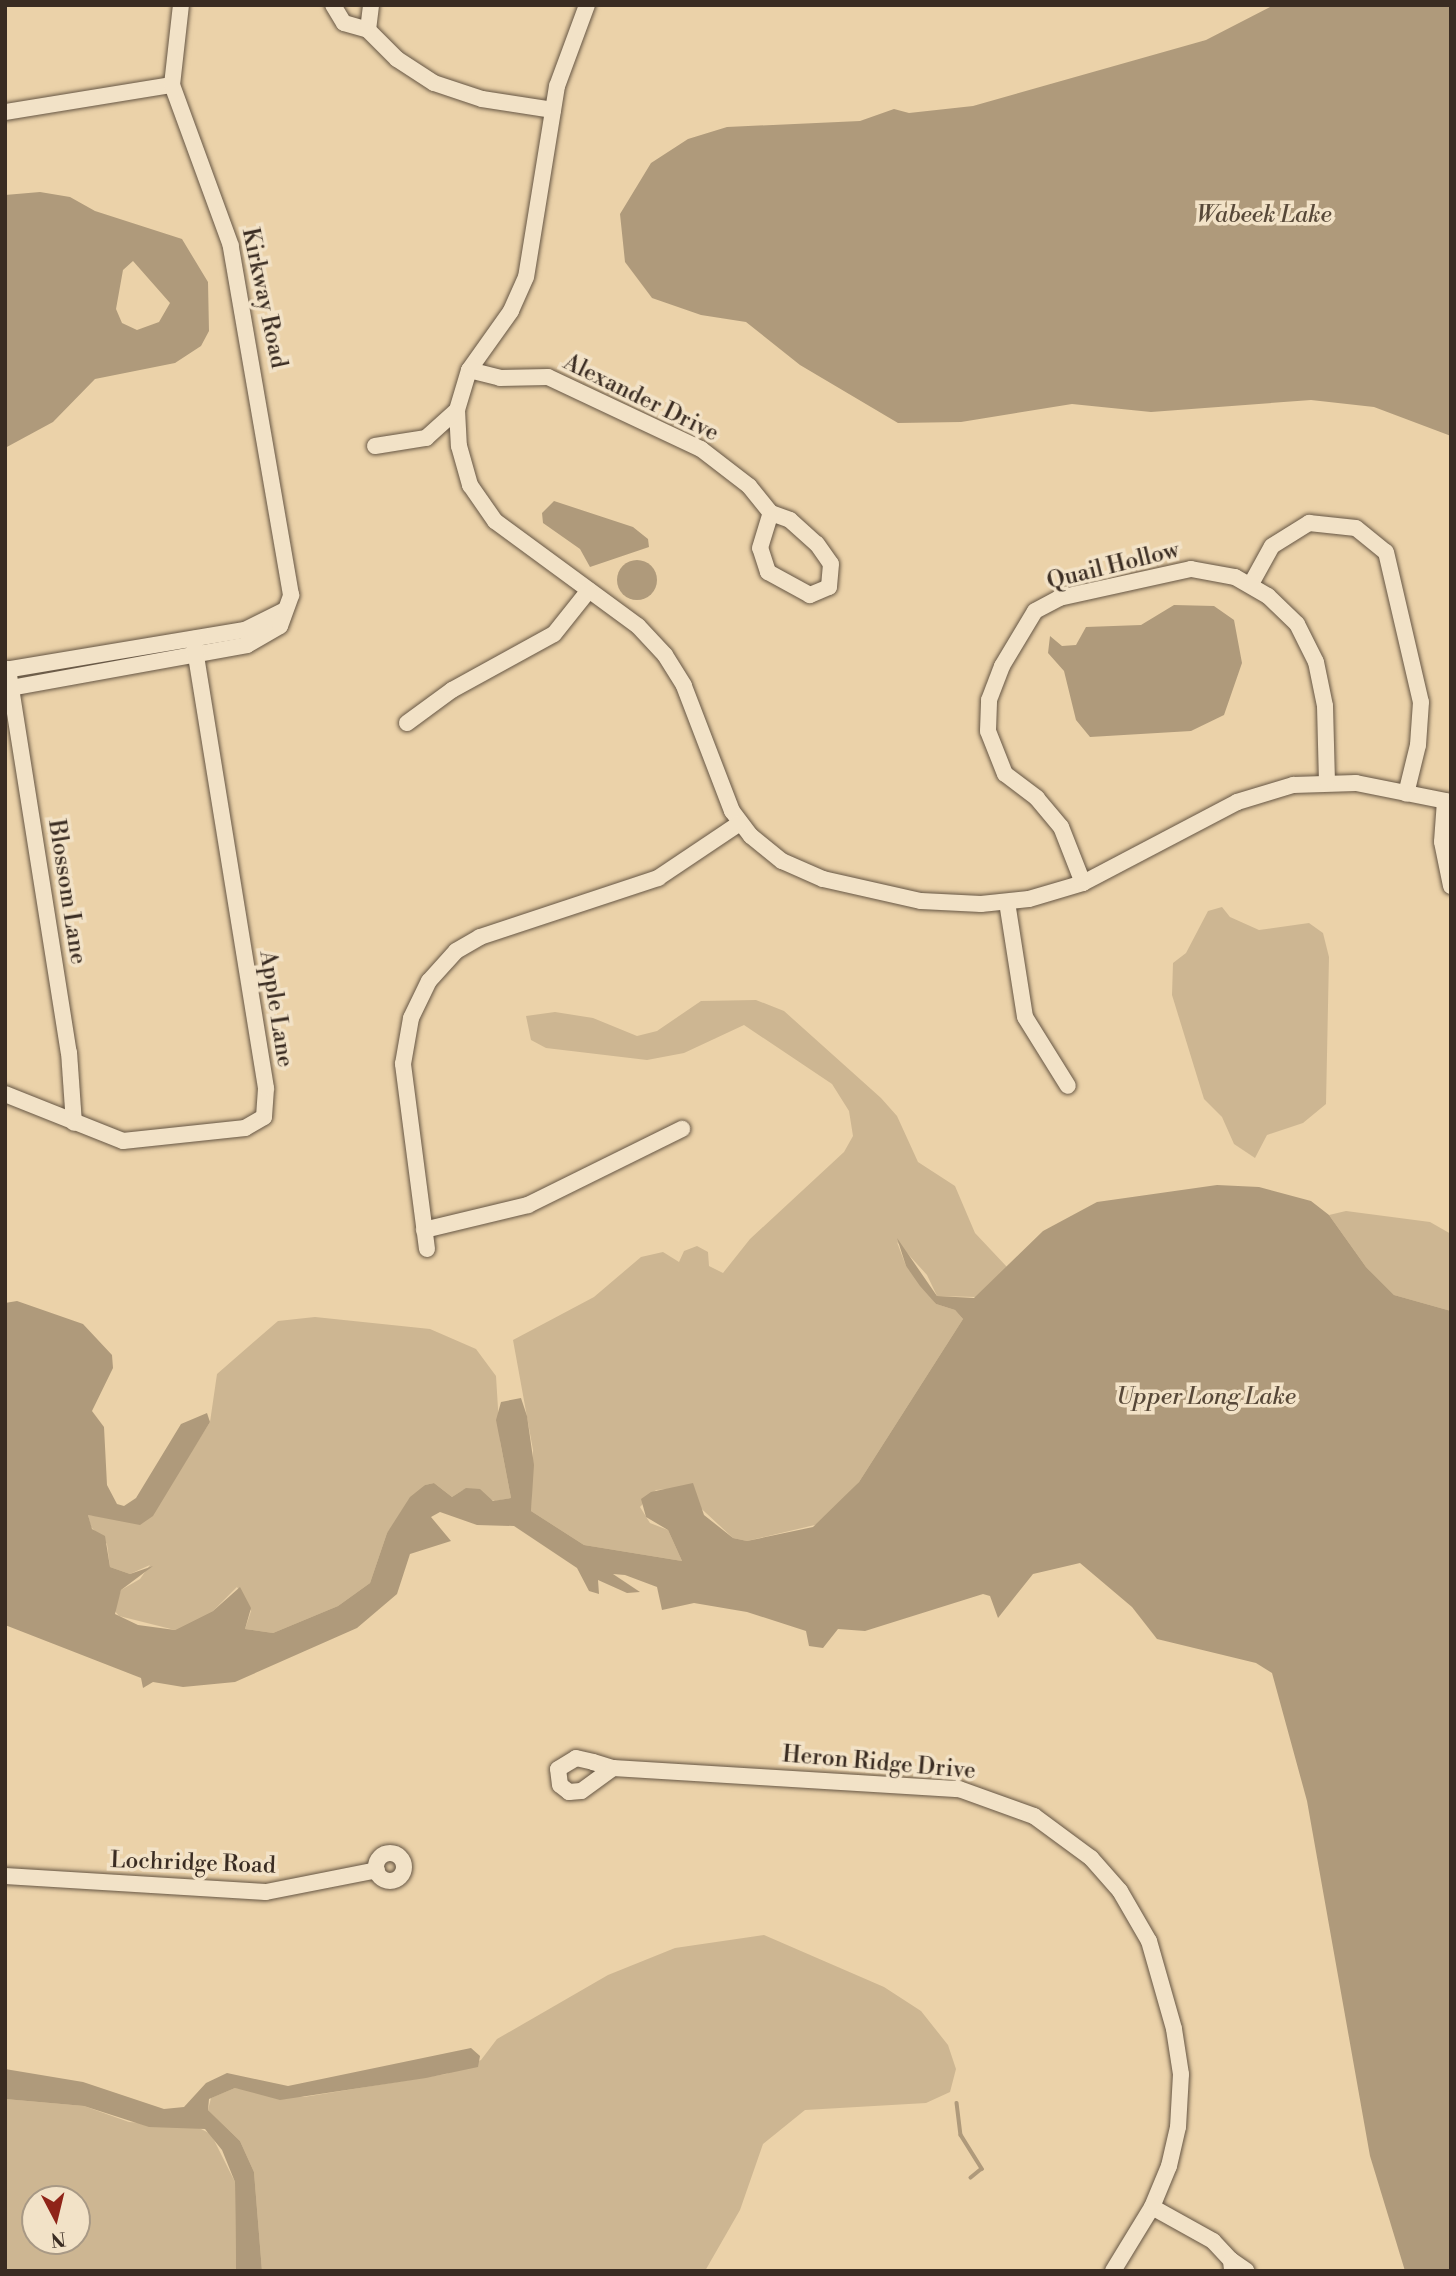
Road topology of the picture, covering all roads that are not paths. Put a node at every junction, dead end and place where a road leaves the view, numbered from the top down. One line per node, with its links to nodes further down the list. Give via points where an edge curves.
1 (181, 5): 6 (street, Kirkway Road)
2 (333, 5): 5 (street, via 344,23)
3 (371, 5): 5 (street)
4 (587, 5): 7 (street, via 563,63)
5 (368, 30): 7 (street, via 397,59 434,83 482,99)
6 (172, 85): 8 (street); 15 (street, Kirkway Road, via 218,200 241,287 290,564 287,608 268,636)
7 (553, 110): 9 (street, via 526,277 511,310)
8 (5, 112)
9 (469, 370): 10 (street); 12 (street, Alexander Drive, via 500,378 548,377 656,425 716,459)
10 (457, 410): 11 (street, via 426,438); 14 (street, via 463,465 482,506 508,533)
11 (375, 446)
12 (771, 513): 12 (street, Alexander Drive, via 760,548 768,572 810,594 829,587 831,564 817,544 790,520)
13 (1251, 584): 19 (street, Quail Hollow, via 1289,614 1312,650 1325,706); 20 (street, via 1272,545 1309,523 1356,528 1386,552 1421,702 1418,745); 23 (street, Quail Hollow, via 1207,570 1172,571 1059,598 1035,611 1024,625 991,692 990,743 1005,774 1037,798 1061,827)
14 (589, 590): 18 (street, via 554,634 452,690); 22 (street, via 638,626 676,671)
15 (194, 647): 16 (street, Kirkway Road); 17 (street, Kirkway Road); 28 (street, Apple Lane, via 266,1112 254,1126 138,1141 108,1138)
16 (6, 670): 17 (street, Blossom Lane)
17 (8, 688): 28 (street, Blossom Lane, via 69,1052)
18 (407, 723)
19 (1327, 781): 20 (street); 23 (street, via 1276,789 1237,802)
20 (1406, 794): 21 (street)
21 (1448, 802): 24 (street, via 1442,842)
22 (740, 823): 25 (street, via 771,854 823,879 921,901); 30 (street, via 658,878 493,930 438,969 415,1007 404,1049)
23 (1083, 883): 25 (street)
24 (1451, 886)
25 (1007, 902): 26 (street, via 1025,1017)
26 (1068, 1086)
27 (5, 1094): 28 (street, Apple Lane)
28 (74, 1123)
29 (682, 1129): 30 (street, via 528,1205)
30 (424, 1230): 31 (street)
31 (427, 1249)
32 (613, 1768): 35 (street, Heron Ridge Drive, via 948,1787 1022,1810 1080,1848 1120,1891 1143,1928 1176,2037 1178,2127)
33 (377, 1870): 34 (street, Lochridge Road, via 295,1888 245,1892)
34 (5, 1875)
35 (1152, 2207): 36 (street, via 1213,2241); 37 (street, Heron Ridge Drive)
36 (1232, 2265): 38 (street)
37 (1114, 2271)
38 (1247, 2271)

